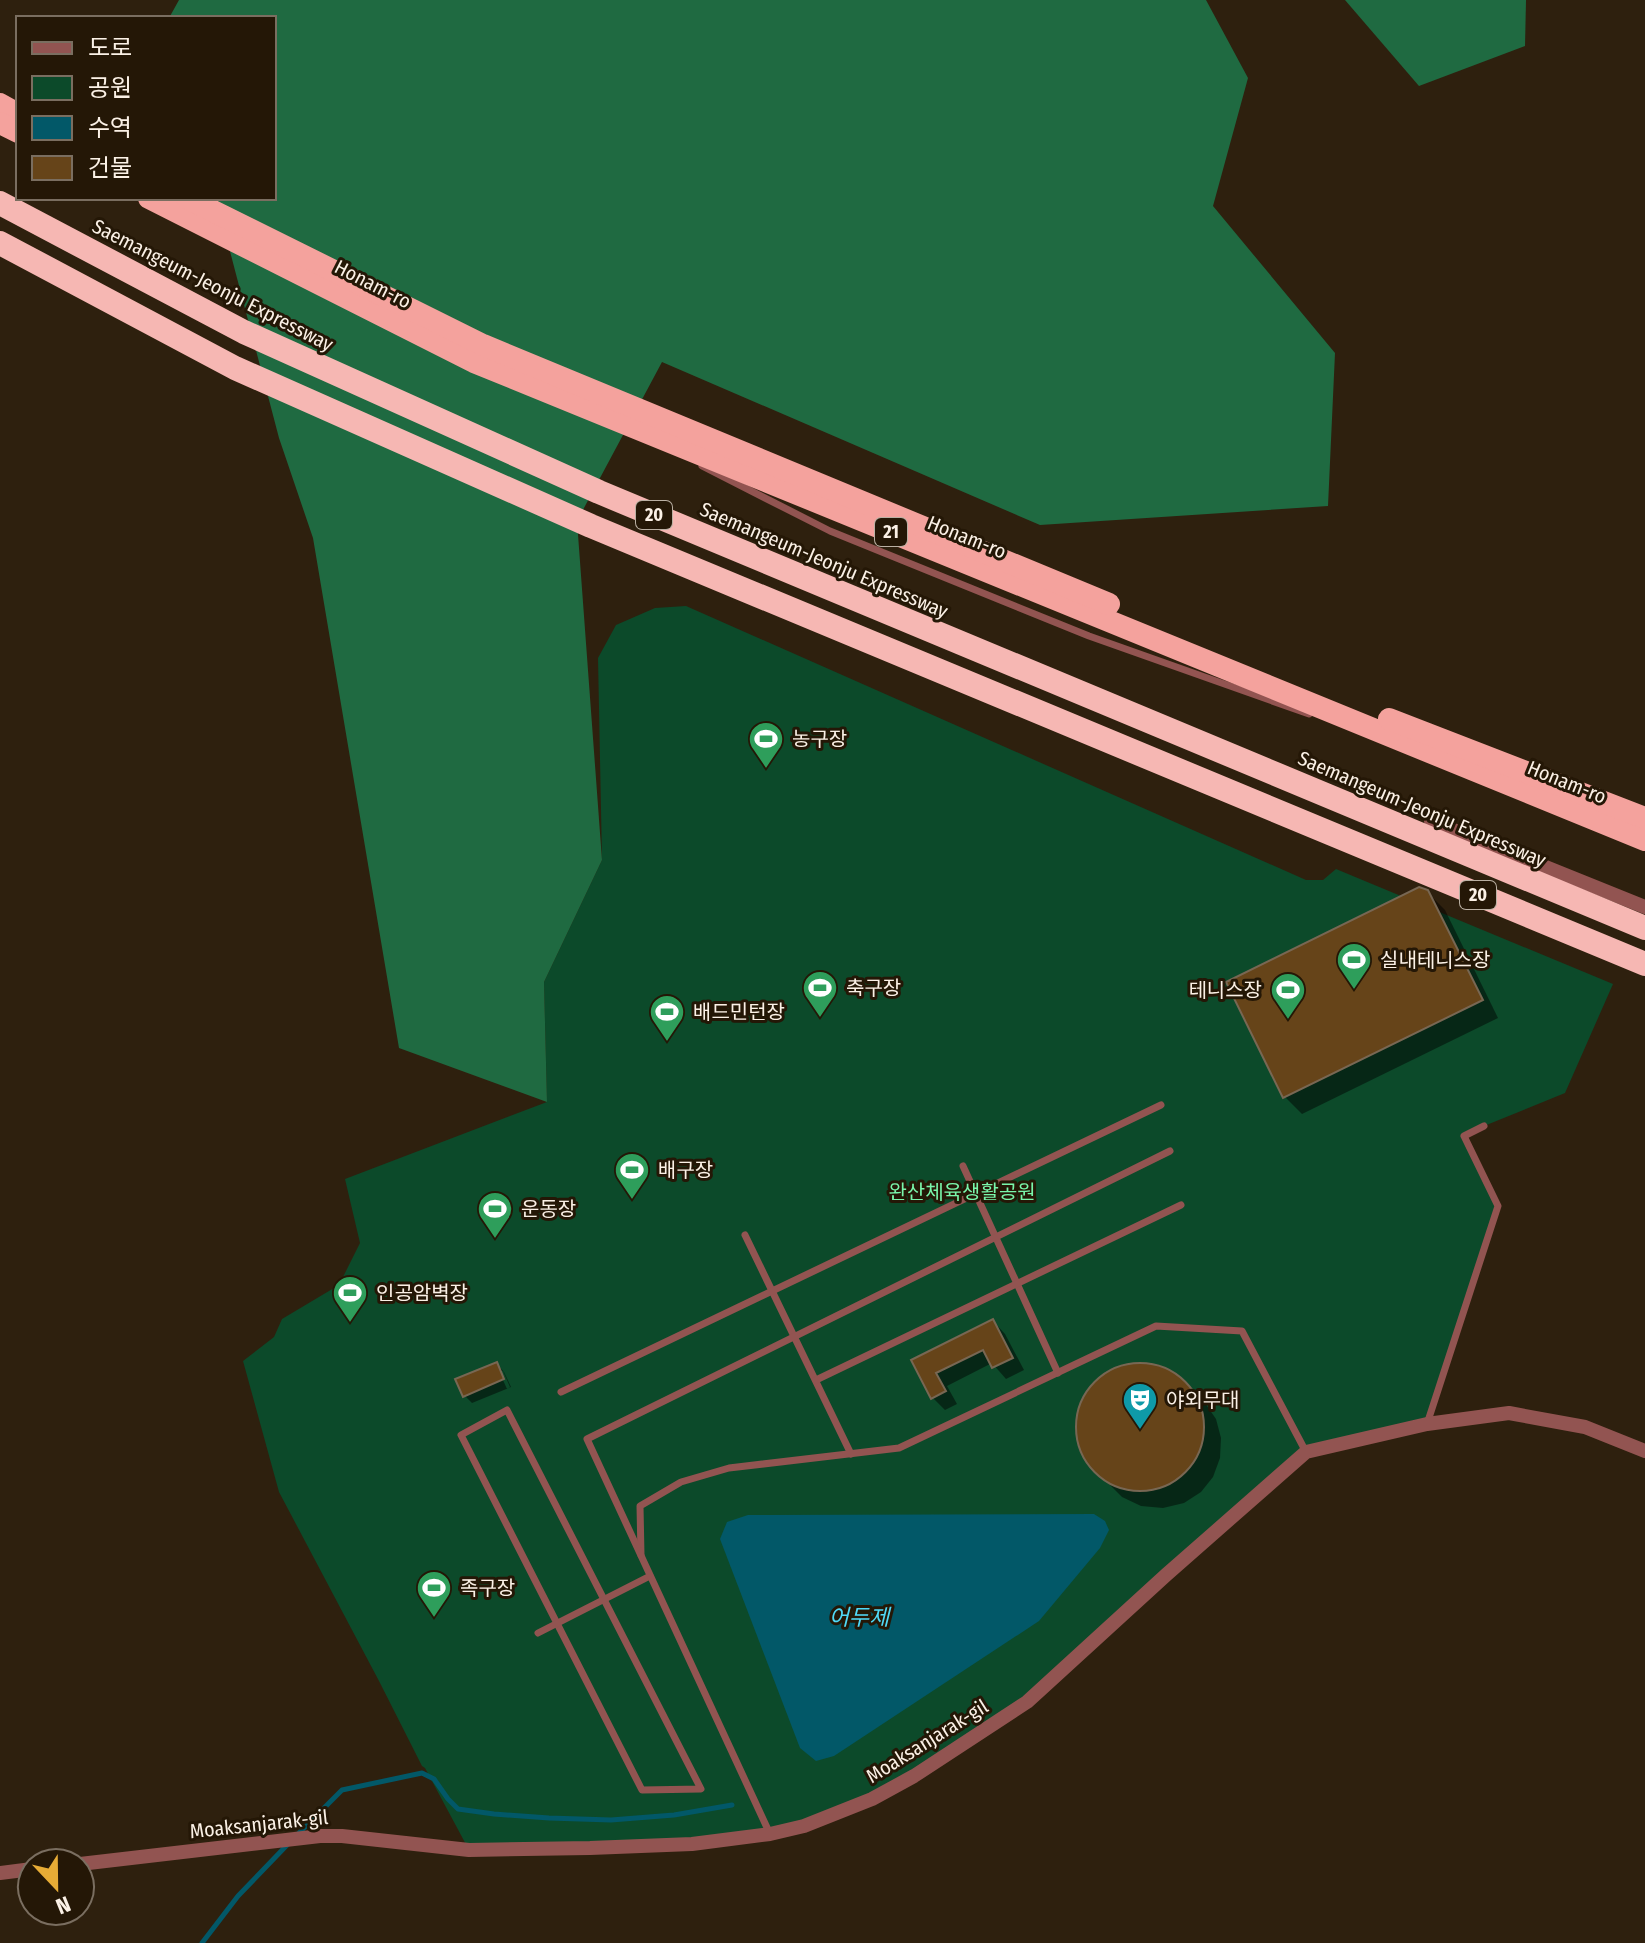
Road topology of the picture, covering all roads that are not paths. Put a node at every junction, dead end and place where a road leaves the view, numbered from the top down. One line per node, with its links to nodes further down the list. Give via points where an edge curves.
1 (153, 200): 5 (highway, Honam-ro / 21, via 474,362)
2 (191, 200): 9 (highway, Honam-ro / 21, via 483,345 1342,700)
3 (0, 203): 13 (highway, Saemangeum-Jeonju Expressway / 20, via 244,332 599,492)
4 (0, 243): 14 (highway, 20, via 235,368 606,532)
5 (586, 408): 6 (lane, via 830,531 1089,636); 8 (highway, Honam-ro / 21)
6 (1323, 719)
7 (1338, 725): 8 (lane)
8 (1543, 798): 11 (highway, Honam-ro / 21)
9 (1645, 818)
10 (1431, 821): 12 (street)
11 (1645, 840)
12 (1645, 907)
13 (1645, 928)
14 (1645, 964)
15 (1161, 1105): 19 (lane)
16 (1484, 1126): 29 (lane, via 1464,1136 1498,1206)
17 (1170, 1151): 22 (lane)
18 (963, 1166): 19 (lane)
19 (975, 1194): 22 (lane); 24 (lane)
20 (1181, 1205): 23 (lane)
21 (745, 1235): 24 (lane)
22 (996, 1237): 23 (lane); 25 (lane)
23 (1017, 1284): 26 (lane); 27 (lane)
24 (772, 1291): 25 (lane); 28 (lane)
25 (794, 1337): 27 (lane); 33 (lane, via 587,1439)
26 (1058, 1373): 31 (lane, via 1156,1326 1242,1331); 32 (lane, via 899,1448)
27 (816, 1380): 32 (lane)
28 (561, 1392)
29 (1427, 1424): 30 (street, Moaksanjarak-gil, via 1509,1413 1585,1427); 31 (street, Moaksanjarak-gil)
30 (1645, 1451)
31 (1306, 1452): 38 (street, Moaksanjarak-gil, via 1027,1702 872,1799)
32 (851, 1454): 33 (lane, via 729,1468 681,1482 640,1506)
33 (641, 1559): 34 (lane)
34 (650, 1576): 35 (lane); 38 (lane)
35 (604, 1600): 36 (lane); 36 (lane, via 701,1789 642,1790); 36 (lane, via 507,1410 461,1435)
36 (558, 1624): 37 (lane)
37 (538, 1633)
38 (770, 1834): 39 (street, Moaksanjarak-gil, via 692,1844 481,1850 320,1836)
39 (96, 1862)

